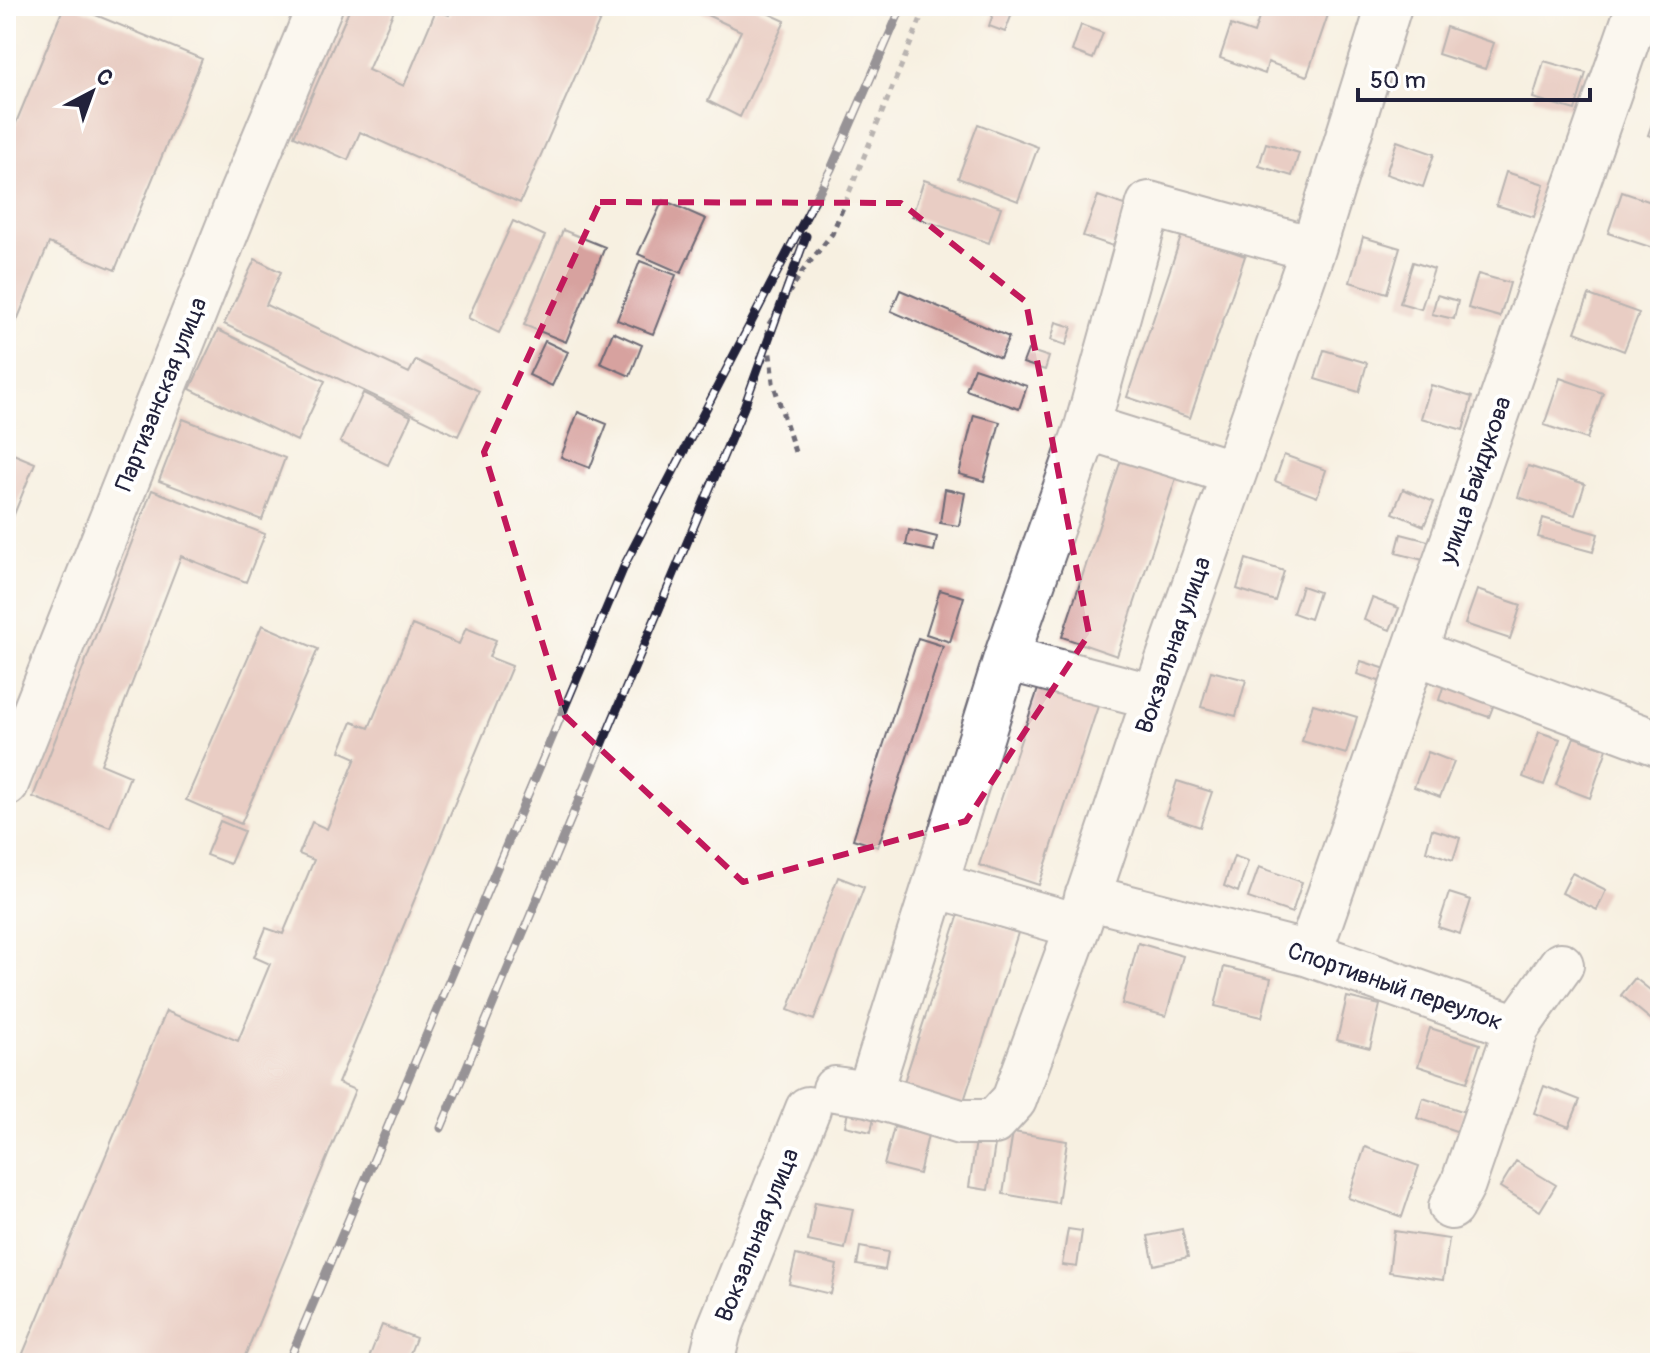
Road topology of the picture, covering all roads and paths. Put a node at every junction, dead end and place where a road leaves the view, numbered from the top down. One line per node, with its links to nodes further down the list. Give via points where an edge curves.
1 (320, 6): 13 (street, Партизанская улица)
2 (926, 6): 7 (path, via 832,234 767,327 773,382)
3 (1389, 6): 5 (street, Вокзальная улица)
4 (1639, 6): 9 (street, улица Байдукова)
5 (1313, 249): 6 (street, via 1149,204); 8 (street, Вокзальная улица)
6 (1087, 427): 8 (street); 10 (street)
7 (795, 452)
8 (1234, 473): 11 (street, Вокзальная улица)
9 (1415, 652): 12 (street); 16 (street, улица Байдукова)
10 (1006, 658): 11 (street); 14 (street)
11 (1155, 697): 15 (street, Вокзальная улица)
12 (1660, 744)
13 (6, 784)
14 (935, 885): 15 (street, Спортивный переулок); 19 (street)
15 (1082, 912): 16 (street, Спортивный переулок); 19 (street, Вокзальная улица, via 1014,1100 994,1122 960,1122)
16 (1309, 954): 18 (street, Спортивный переулок)
17 (1561, 965): 18 (street)
18 (1517, 1027): 20 (street, Спортивный переулок)
19 (837, 1097): 21 (street, Вокзальная улица, via 719,1330)
20 (1451, 1207)
21 (711, 1363)

